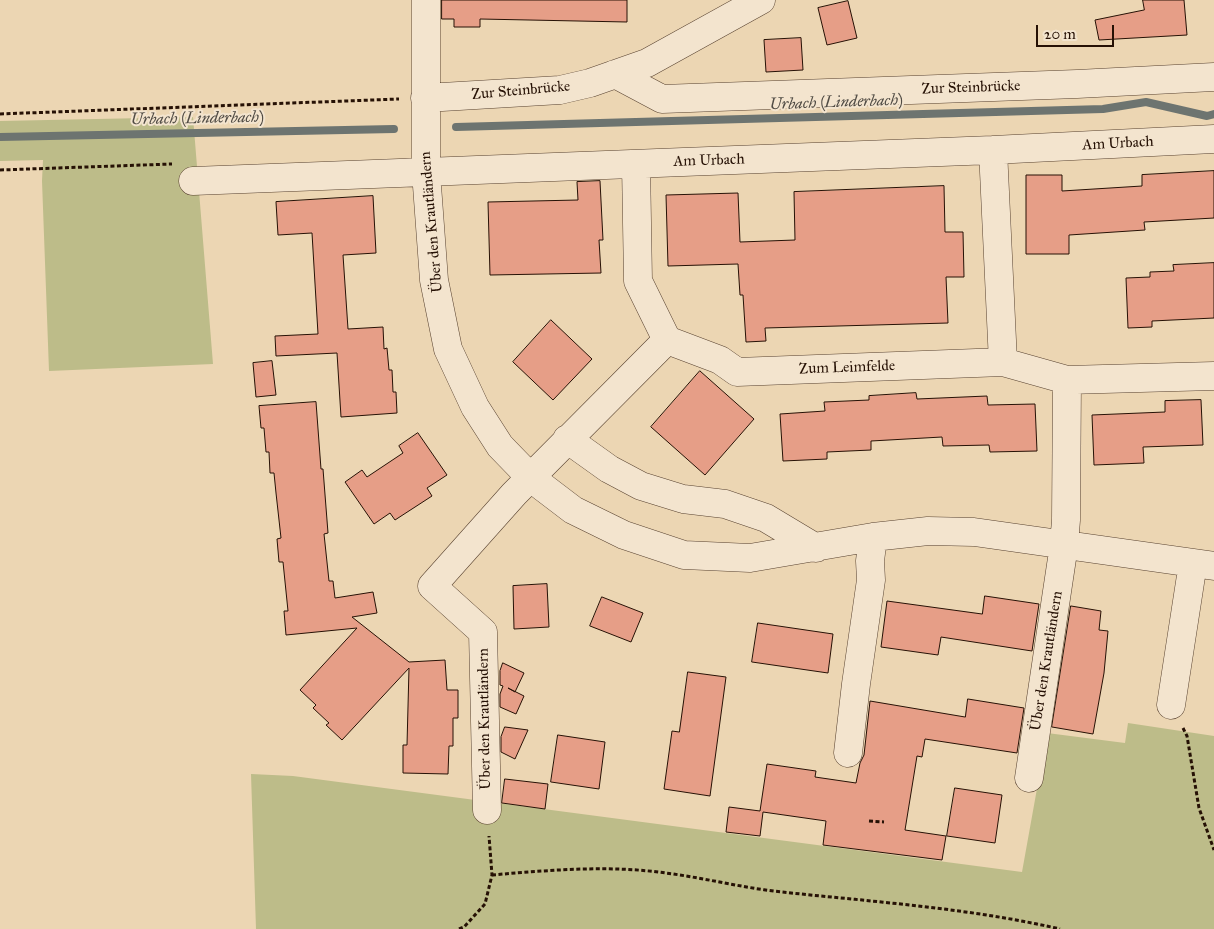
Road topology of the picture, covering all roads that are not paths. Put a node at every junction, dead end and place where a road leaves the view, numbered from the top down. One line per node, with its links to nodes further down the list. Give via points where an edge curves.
1 (426, 0): 5 (street, Über den Krautländern)
2 (761, 0): 3 (street, Zur Steinbrücke, via 647,64)
3 (615, 74): 4 (street, Zur Steinbrücke, via 662,99); 5 (street, Zur Steinbrücke, via 560,90)
4 (1214, 77)
5 (425, 98): 10 (street, Über den Krautländern)
6 (1214, 139): 7 (street, Am Urbach)
7 (993, 150): 8 (street, Am Urbach); 12 (street)
8 (636, 164): 10 (street, Am Urbach); 11 (street, via 638,281)
9 (186, 172): 10 (street, Am Urbach)
10 (426, 172): 16 (street, Über den Krautländern, via 434,280 448,349 475,407 500,446)
11 (667, 340): 12 (street, Zum Leimfelde, via 720,360 737,372); 15 (street, Über den Krautländern)
12 (1003, 362): 14 (street, Zum Leimfelde)
13 (1214, 376): 14 (street, Zum Leimfelde)
14 (1067, 380): 18 (street)
15 (567, 439): 16 (street, Über den Krautländern); 19 (street, via 609,469 642,486 683,499 725,504 766,518)
16 (530, 478): 19 (street, Über den Krautländern, via 573,510 607,527 684,555 750,558); 24 (street, Über den Krautländern, via 432,586 483,632)
17 (873, 537): 18 (street, Über den Krautländern, via 928,531 965,532); 19 (street, Über den Krautländern); 22 (street, via 871,580)
18 (1064, 545): 20 (street, Über den Krautländern); 23 (street, Über den Krautländern)
19 (816, 548)
20 (1203, 565): 21 (street, Über den Krautländern)
21 (1171, 705)
22 (848, 753)
23 (1029, 778)
24 (487, 810)

